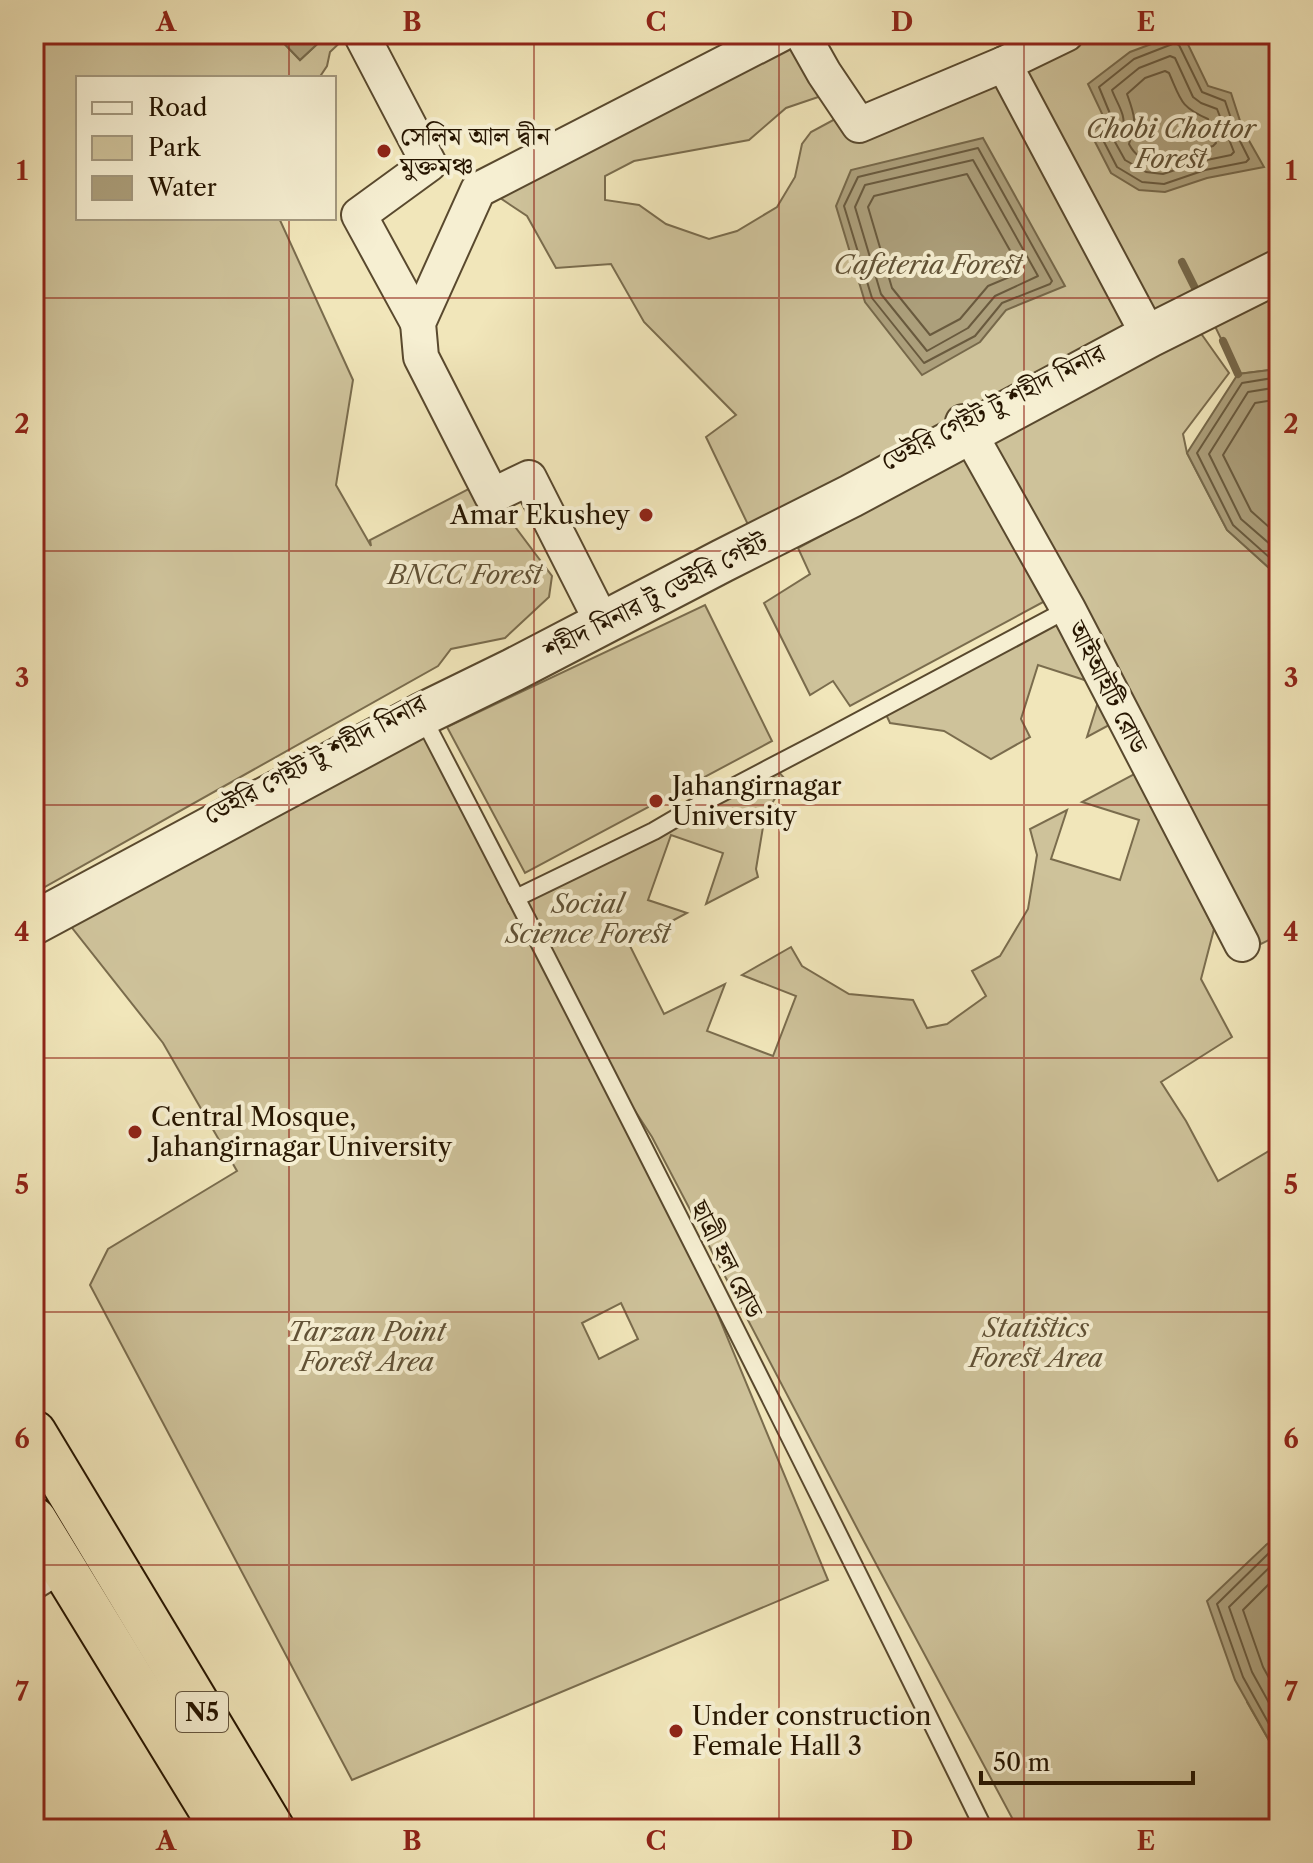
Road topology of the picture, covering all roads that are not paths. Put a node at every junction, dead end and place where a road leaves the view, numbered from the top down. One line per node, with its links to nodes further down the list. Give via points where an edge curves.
1 (361, 34): 8 (street, via 429,164 359,215)
2 (781, 34): 8 (street, via 478,190)
3 (802, 34): 5 (street, via 859,125)
4 (1066, 34): 5 (street)
5 (1004, 64): 9 (street)
6 (1279, 260): 9 (street)
7 (1279, 271): 9 (street, শহীদ মিনার টু ডেইরি গেইট)
8 (418, 323): 12 (street, via 421,357 492,496 529,478)
9 (1147, 333): 10 (street, শহীদ মিনার টু ডেইরি গেইট)
10 (966, 428): 11 (street, আইআইটি রোড); 12 (street, ডেইরি গেইট টু শহীদ মিনার, via 708,555); 12 (street, শহীদ মিনার টু ডেইরি গেইট, via 851,496)
11 (1068, 609): 14 (lane, via 654,831); 17 (street, আইআইটি রোড)
12 (598, 618): 13 (street, ডেইরি গেইট টু শহীদ মিনার)
13 (418, 710): 14 (lane, ছাত্রী হল রোড); 15 (street, ডেইরি গেইট টু শহীদ মিনার); 16 (street)
14 (516, 898): 25 (lane, ছাত্রী হল রোড)
15 (34, 908)
16 (34, 923)
17 (1242, 944)
18 (34, 1433): 21 (highway, N5)
19 (34, 1520): 20 (highway, N5)
20 (50, 1582): 22 (highway, N5)
21 (132, 1596): 22 (highway); 24 (highway, N5)
22 (93, 1617): 23 (highway, N5)
23 (223, 1829)
24 (272, 1829)
25 (984, 1829)

